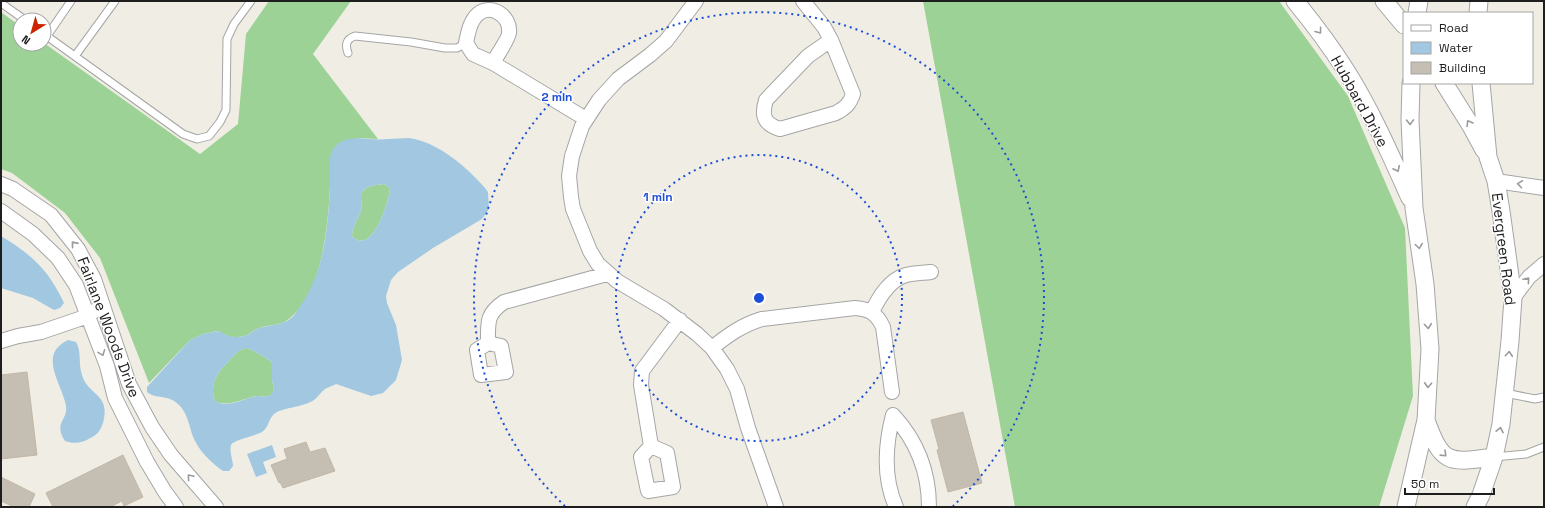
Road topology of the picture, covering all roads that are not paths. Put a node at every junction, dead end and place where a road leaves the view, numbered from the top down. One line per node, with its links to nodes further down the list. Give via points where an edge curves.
1 (71, 1): 15 (lane)
2 (115, 1): 20 (lane)
3 (251, 1): 20 (lane, via 234,24 227,39 226,110 209,136 197,139 183,134)
4 (696, 1): 25 (street, via 666,41 618,79)
5 (803, 1): 17 (street)
6 (1295, 1): 30 (street, Hubbard Drive, one-way to 30, via 1348,73 1366,104)
7 (1384, 1): 14 (street)
8 (1419, 1): 12 (street)
9 (1479, 1): 13 (street)
10 (1, 3): 11 (lane)
11 (14, 12)
12 (1417, 12)
13 (1478, 12)
14 (1403, 24)
15 (52, 26)
16 (52, 40): 20 (lane)
17 (831, 40): 17 (street, via 853,94 850,102 836,113 780,129 772,126 765,120 763,110 766,100 808,56)
18 (466, 43): 19 (lane, via 457,48 445,48 355,36 347,42); 21 (street, via 473,54); 21 (street, via 468,30 477,14 487,10 499,12 508,21 510,33)
19 (348, 53)
20 (76, 56)
21 (492, 62): 25 (street)
22 (1411, 84): 30 (street, one-way to 30)
23 (1445, 84): 26 (street, one-way to 23)
24 (1481, 84): 26 (street, Evergreen Road)
25 (586, 119): 34 (street, via 577,136 572,156 569,176 571,197 573,210 590,251)
26 (1488, 157): 27 (street, Evergreen Road)
27 (1496, 181): 29 (street, one-way to 27); 35 (street, Evergreen Road)
28 (1, 184): 36 (street, Fairlane Woods Drive, one-way to 28, via 94,279 78,249 51,215 13,189)
29 (1544, 188)
30 (1414, 208): 46 (street, one-way to 46, via 1425,284 1430,349)
31 (1, 211): 38 (street, Fairlane Woods Drive, via 33,234 58,258 76,285)
32 (1544, 264): 35 (street, one-way to 32, via 1529,277)
33 (932, 272): 37 (street, via 905,275 896,280 879,297)
34 (607, 274): 39 (street); 41 (street, via 504,302 491,313 488,321)
35 (1513, 298): 44 (street, Evergreen Road, one-way to 35)
36 (102, 305): 38 (street); 51 (street, Fairlane Woods Drive, one-way to 36, via 171,455 152,426 129,384)
37 (872, 312): 42 (street, via 855,308 762,319 738,328); 43 (street, via 883,328)
38 (88, 316): 40 (street, via 41,332); 50 (street, Fairlane Woods Drive, one-way to 50, via 107,366 115,398 147,462)
39 (680, 320): 42 (street); 47 (street, via 641,376)
40 (1, 341)
41 (488, 343)
42 (712, 348): 52 (street, via 737,388 748,428)
43 (892, 392)
44 (1505, 393): 45 (lane); 49 (street, Evergreen Road, one-way to 44)
45 (1544, 397)
46 (1426, 420): 49 (street, one-way to 49, via 1439,450 1448,459 1464,461); 55 (street)
47 (651, 446)
48 (1544, 447): 49 (lane, via 1526,454)
49 (1494, 457): 56 (street, Evergreen Road)
50 (176, 507)
51 (216, 507)
52 (776, 507)
53 (896, 507): 54 (street, via 887,471 888,433 893,415 905,428 923,462 928,482)
54 (929, 507)
55 (1406, 507)
56 (1475, 507)

